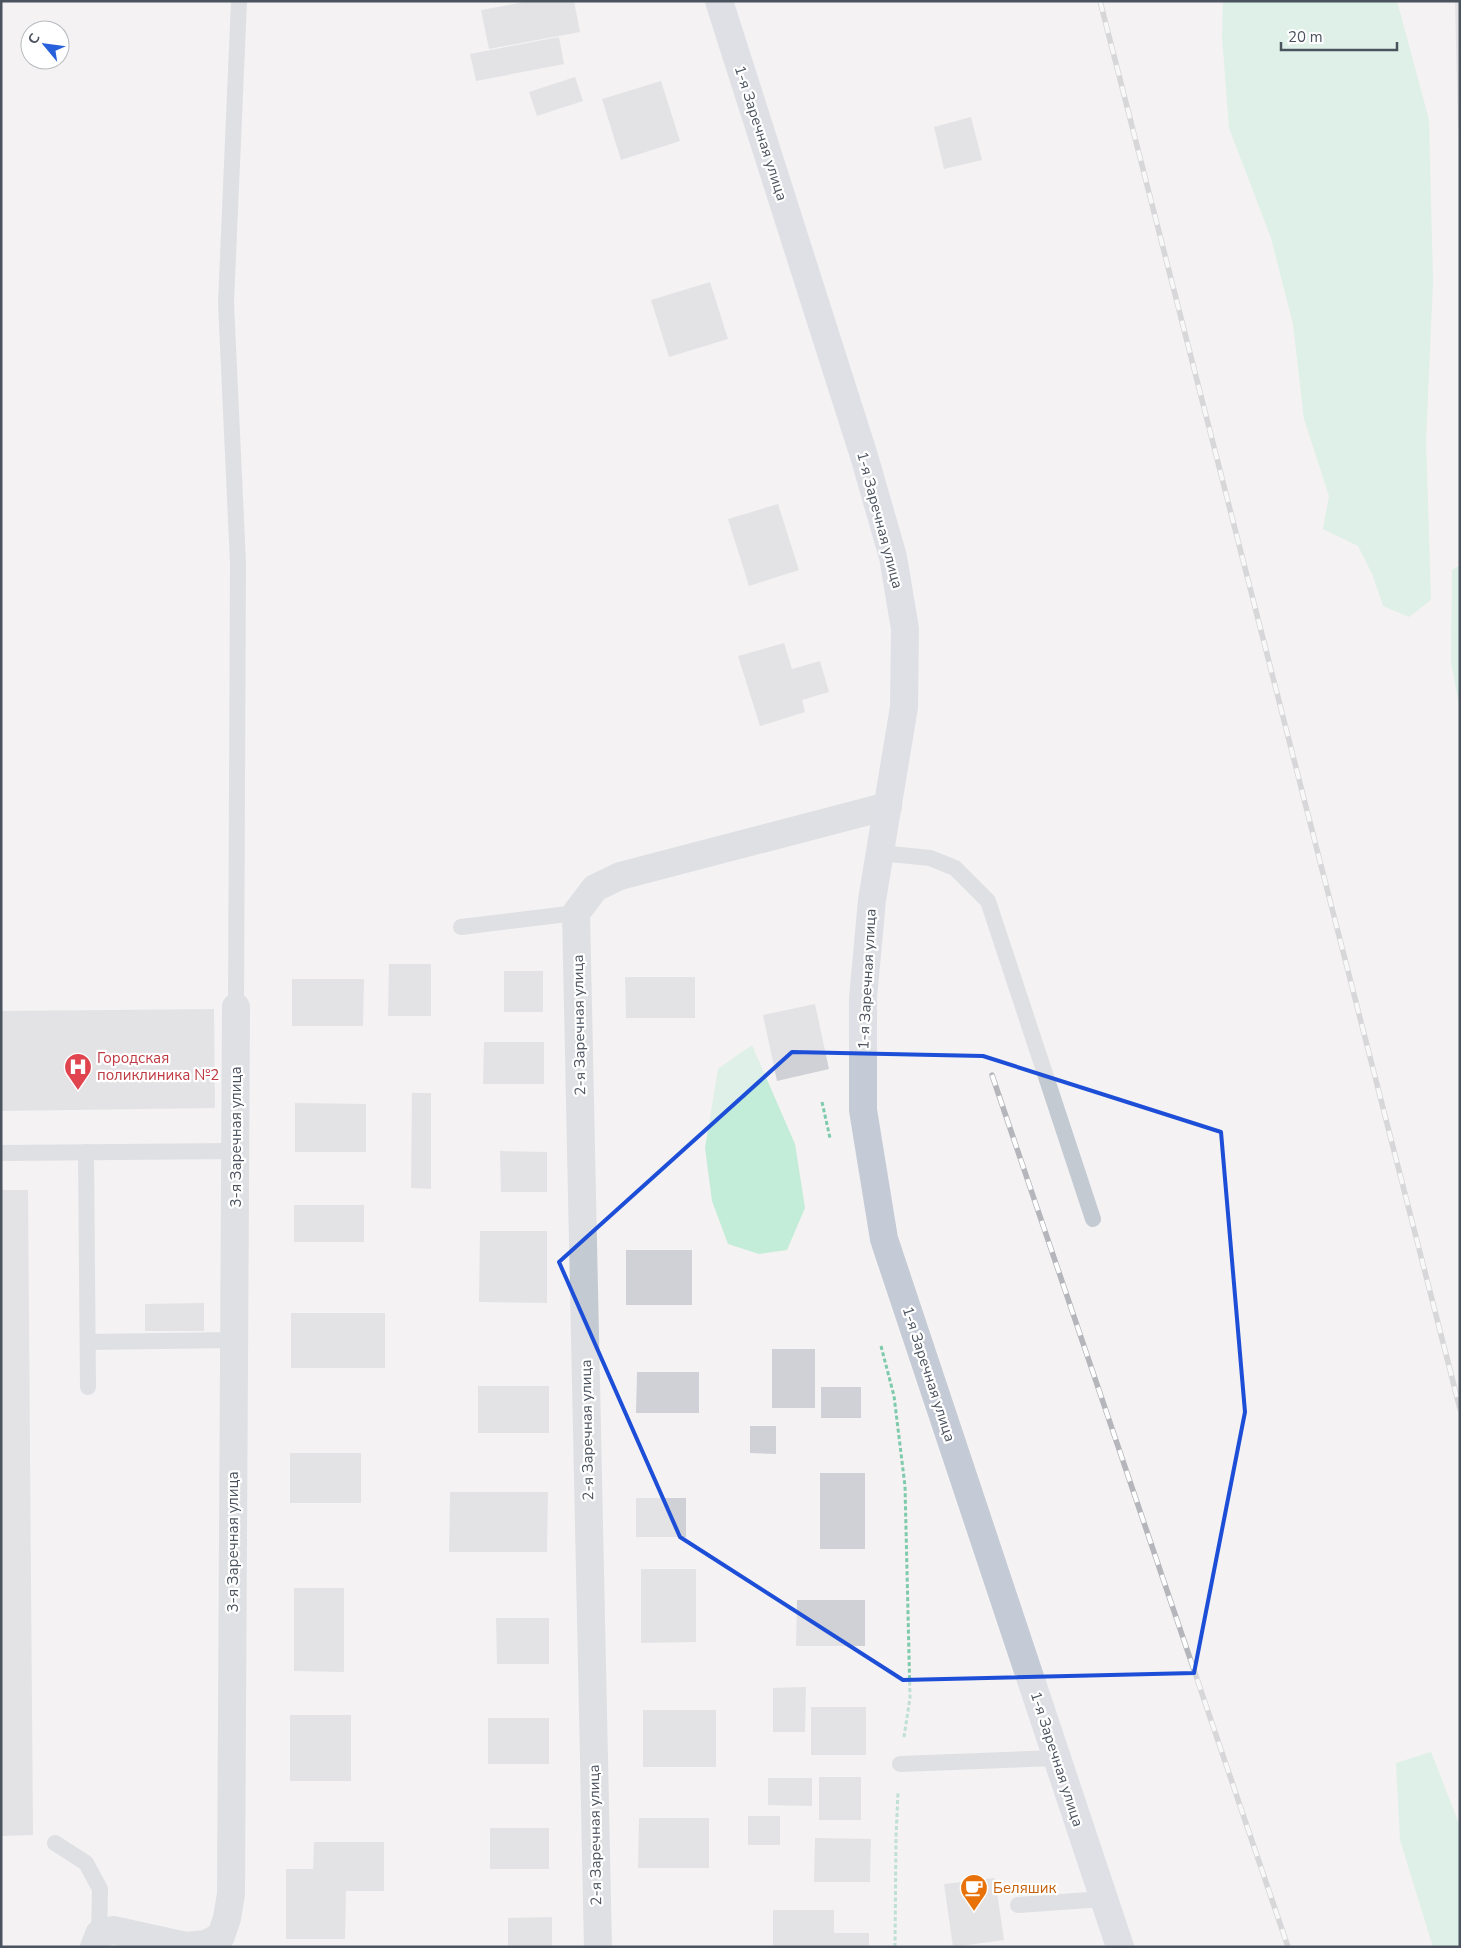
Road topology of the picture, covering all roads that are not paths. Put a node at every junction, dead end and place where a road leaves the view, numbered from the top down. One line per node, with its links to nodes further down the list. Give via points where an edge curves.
1 (238, 1): 7 (lane, via 226,302 238,564)
2 (719, 1): 3 (street, 1-я Заречная улица, via 893,557 905,629 904,707)
3 (888, 806): 4 (street, 1-я Заречная улица); 5 (street, via 620,876 595,888)
4 (880, 853): 11 (lane, via 930,858 955,868 988,900); 15 (street, 1-я Заречная улица, via 863,998 863,1110 884,1239)
5 (576, 913): 6 (lane); 22 (street, 2-я Заречная улица)
6 (461, 927)
7 (236, 1007): 8 (street, 3-я Заречная улица)
8 (236, 1151): 9 (lane); 12 (street, 3-я Заречная улица)
9 (86, 1152): 10 (lane); 13 (lane)
10 (1, 1153)
11 (1093, 1219)
12 (234, 1340): 13 (lane); 20 (street, 3-я Заречная улица, via 231,1894)
13 (88, 1342): 14 (lane)
14 (88, 1387)
15 (1057, 1758): 16 (lane); 18 (street, 1-я Заречная улица)
16 (900, 1764)
17 (55, 1843): 21 (lane, via 86,1863 100,1889)
18 (1104, 1899): 19 (lane); 23 (street, 1-я Заречная улица)
19 (1018, 1905)
20 (222, 1941): 21 (street, 3-я Заречная улица, via 186,1946 113,1930)
21 (94, 1943)
22 (598, 1947)
23 (1120, 1947)

